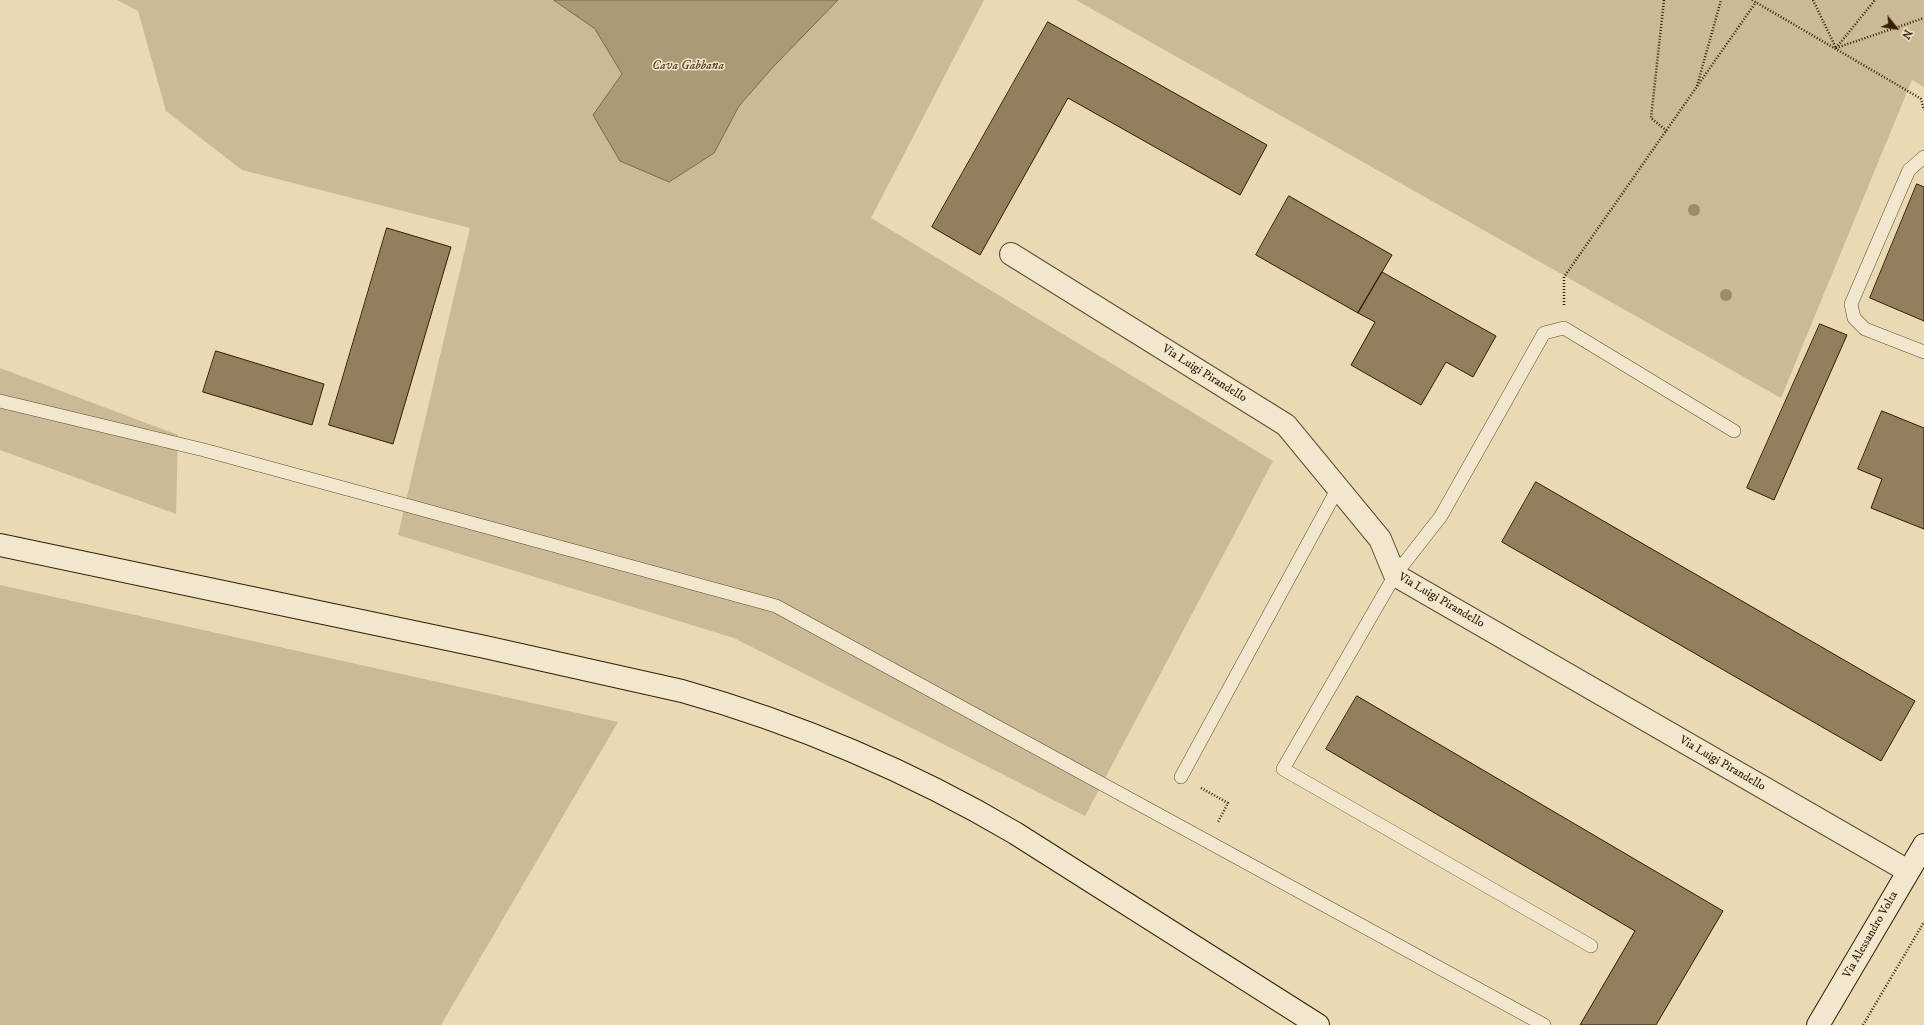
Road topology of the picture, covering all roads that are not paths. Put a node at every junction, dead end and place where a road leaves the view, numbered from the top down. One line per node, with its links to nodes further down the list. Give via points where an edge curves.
1 (1924, 157): 3 (lane, via 1909,170 1851,304 1854,318 1865,329)
2 (1011, 254): 6 (street, Via Luigi Pirandello, via 1286,425)
3 (1924, 352)
4 (0, 401): 14 (lane, via 204,450 776,606)
5 (1734, 431): 8 (lane, via 1564,328 1544,334 1441,516)
6 (1338, 488): 8 (street, Via Luigi Pirandello, via 1380,539); 9 (lane)
7 (0, 545): 13 (street, via 682,691 815,736 974,808)
8 (1395, 575): 11 (street, Via Luigi Pirandello); 12 (lane, via 1283,769)
9 (1181, 778)
10 (1924, 845): 11 (street, Via Alessandro Volta)
11 (1908, 871): 15 (street, Via Alessandro Volta)
12 (1591, 946)
13 (1318, 1025)
14 (1544, 1025)
15 (1818, 1025)

